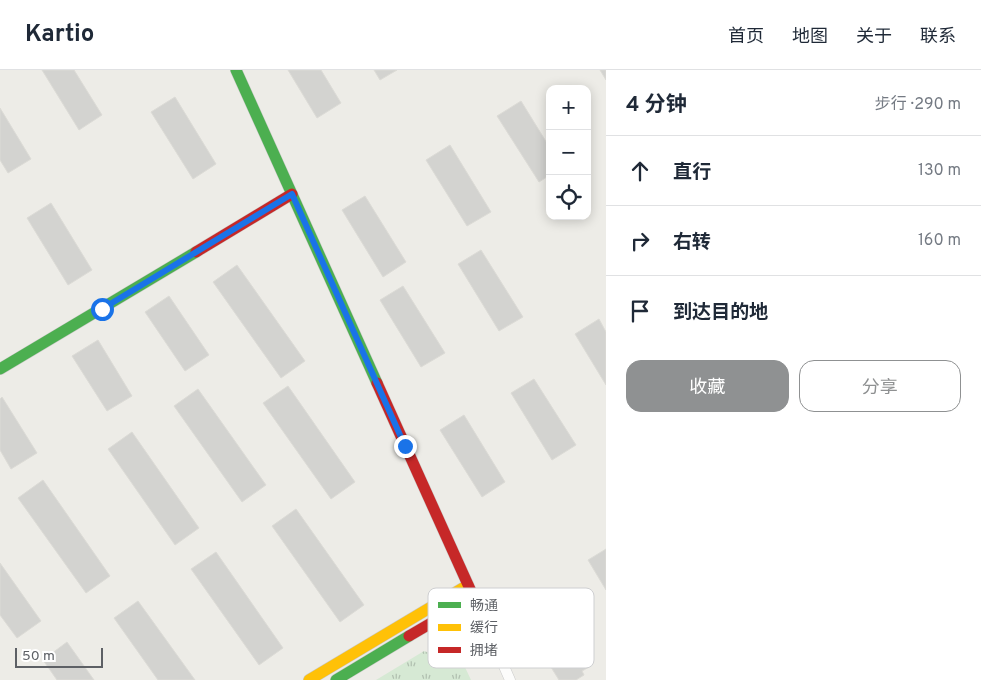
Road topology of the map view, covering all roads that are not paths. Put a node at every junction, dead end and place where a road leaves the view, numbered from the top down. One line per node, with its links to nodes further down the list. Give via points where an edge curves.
1 (236, 70): 2 (street)
2 (292, 194): 3 (street); 4 (street)
3 (0, 369)
4 (468, 585): 5 (street); 6 (street)
5 (463, 588)
6 (469, 588)
7 (428, 609): 10 (street)
8 (428, 625): 11 (street)
9 (505, 668): 12 (street)
10 (309, 680)
11 (336, 680)
12 (510, 680)

